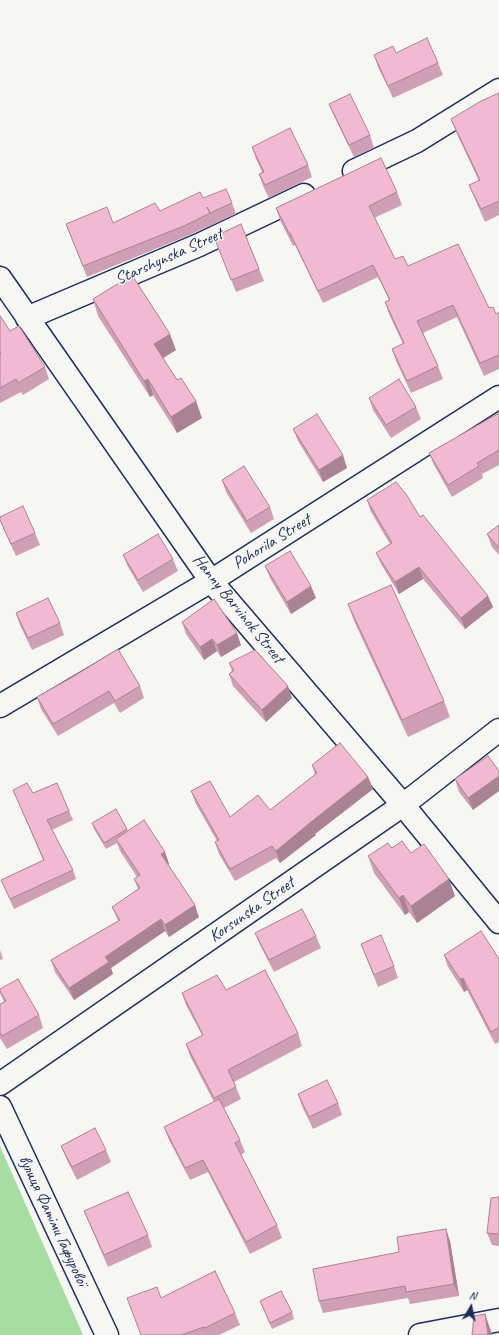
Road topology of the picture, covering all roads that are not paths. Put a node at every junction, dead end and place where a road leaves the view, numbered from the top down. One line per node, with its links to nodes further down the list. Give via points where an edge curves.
1 (499, 90): 3 (street, Starshynska Street, via 417,140 326,184 199,245)
2 (0, 278): 3 (street, Hanny Barvinok Street)
3 (27, 318): 5 (street, Hanny Barvinok Street)
4 (499, 397): 5 (street, Pohorila Street)
5 (211, 581): 6 (street, Pohorila Street); 8 (street, Hanny Barvinok Street)
6 (0, 706)
7 (499, 730): 8 (street, Korsunska Street)
8 (403, 805): 9 (street, Hanny Barvinok Street); 10 (street, Korsunska Street)
9 (499, 922)
10 (0, 1084)
11 (0, 1107): 13 (street, вулиця Фатіми Гафурової)
12 (499, 1320): 14 (street)
13 (106, 1335)
14 (420, 1335)

